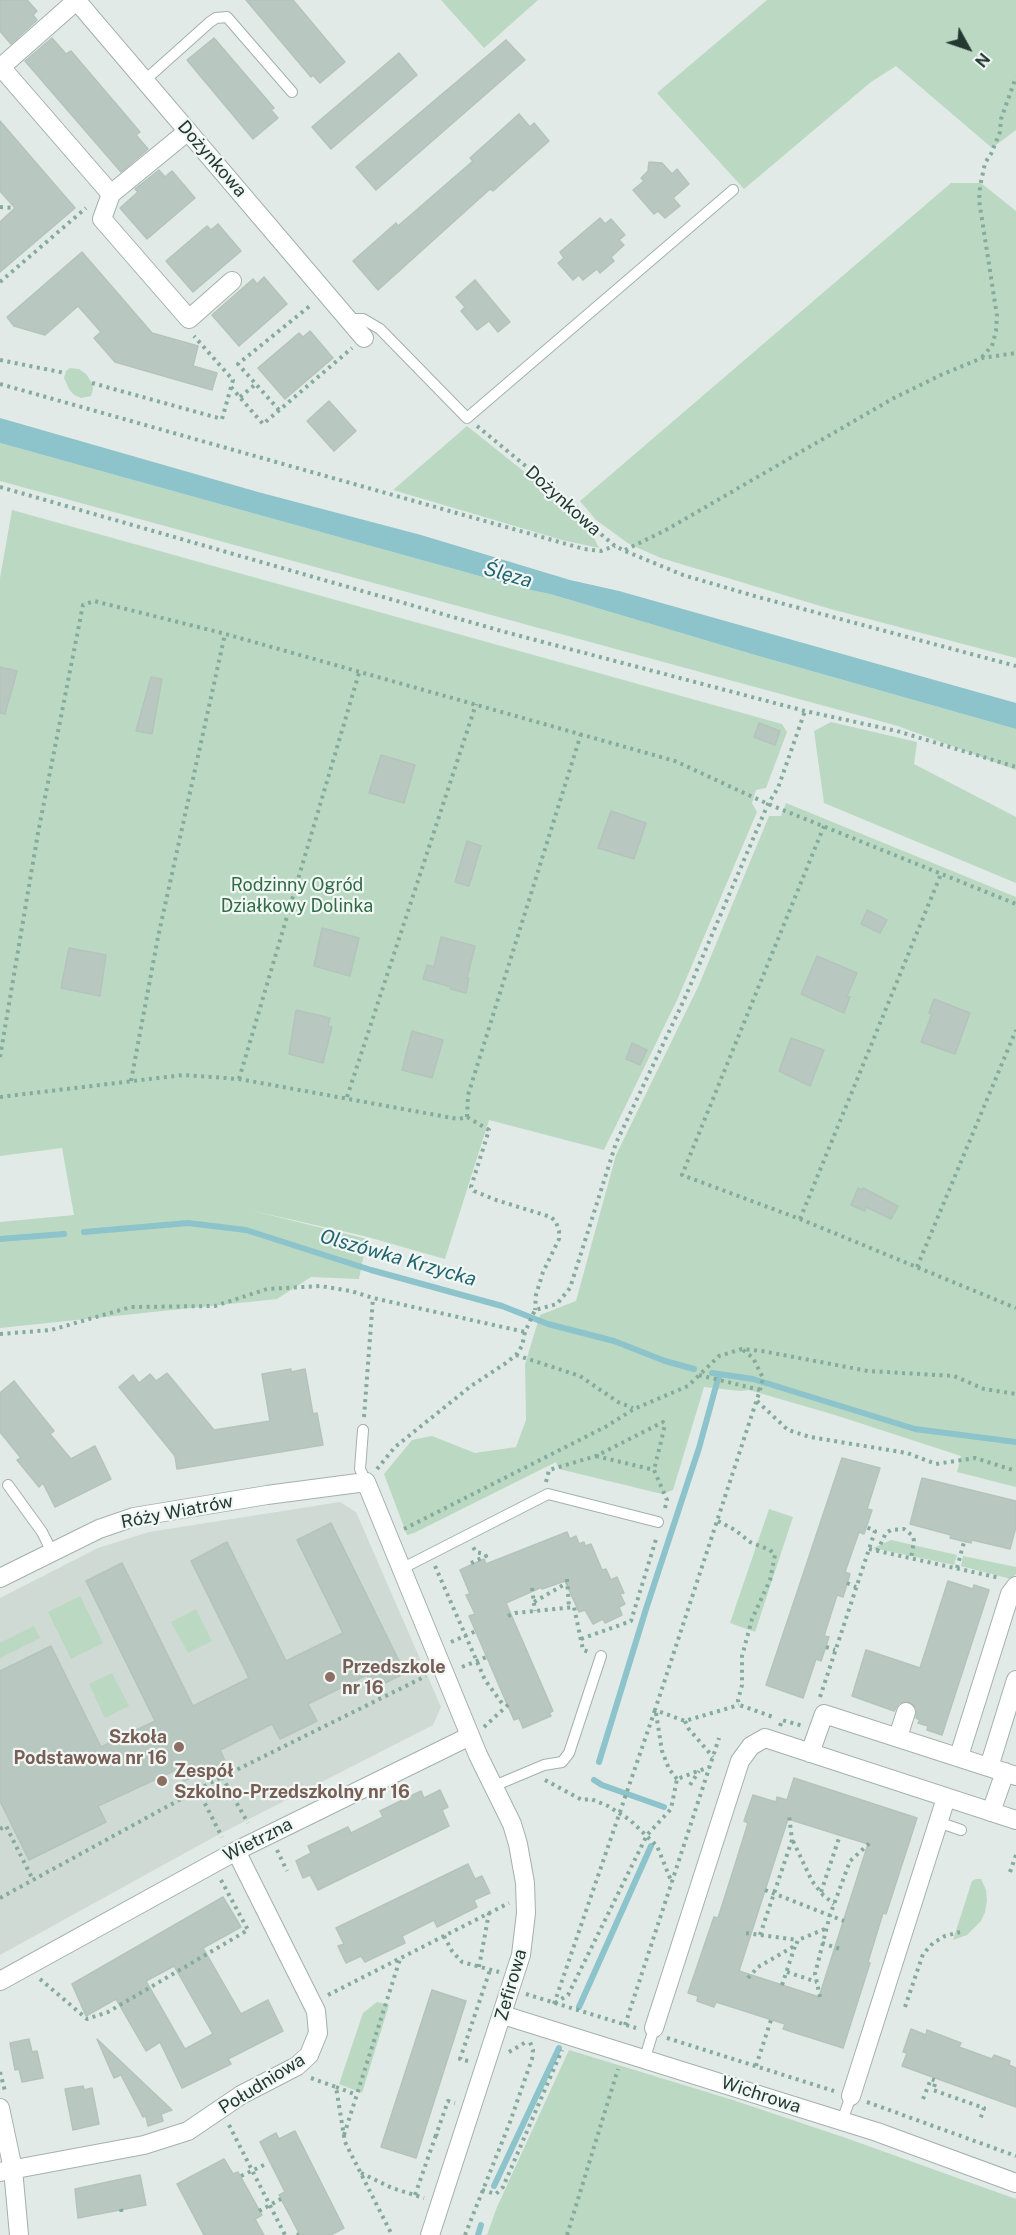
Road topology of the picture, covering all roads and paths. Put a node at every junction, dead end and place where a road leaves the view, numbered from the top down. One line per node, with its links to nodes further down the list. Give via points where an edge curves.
1 (76, 0): 2 (street); 4 (street, Dożynkowa)
2 (0, 67): 8 (street)
3 (1016, 77): 18 (path, via 980,187 997,316 992,346)
4 (144, 81): 5 (lane, via 210,22 227,17); 6 (street, Dożynkowa)
5 (291, 92)
6 (188, 131): 8 (street); 15 (street, Dożynkowa)
7 (733, 190): 27 (lane)
8 (109, 191): 12 (path); 14 (street, via 102,219)
9 (0, 207): 10 (path)
10 (15, 208)
11 (232, 281): 14 (street)
12 (0, 282)
13 (311, 305): 23 (path, via 238,364)
14 (189, 319): 24 (path, via 191,334 232,380)
15 (349, 319): 16 (street, Dożynkowa); 27 (lane, via 363,319 380,329)
16 (360, 341): 26 (path)
17 (1016, 353): 18 (path)
18 (982, 358): 30 (path, via 894,398)
19 (0, 360): 20 (path)
20 (65, 373)
21 (92, 383): 24 (path, via 222,419)
22 (0, 384): 29 (path, via 584,549 601,551)
23 (256, 384): 25 (path); 26 (path)
24 (231, 387): 25 (path)
25 (240, 397): 26 (path, via 263,424)
26 (279, 410)
27 (467, 418): 29 (path, Dożynkowa, via 578,509)
28 (0, 487): 35 (path, via 505,632)
29 (615, 546): 30 (path, Dożynkowa)
30 (625, 551): 32 (path, Dożynkowa, via 683,575)
31 (225, 634): 33 (path); 43 (path, via 94,601 83,605 38,833); 45 (path, via 158,937)
32 (1016, 666)
33 (359, 672): 34 (path); 44 (path)
34 (476, 704): 36 (path); 47 (path)
35 (805, 711): 37 (path, via 897,731); 38 (path, via 778,788)
36 (581, 734): 38 (path, via 675,761); 48 (path, via 468,1095)
37 (1016, 767)
38 (768, 804): 39 (path); 53 (path, via 684,1000 616,1143 570,1288 557,1304)
39 (824, 826): 40 (path); 49 (path, via 682,1175)
40 (941, 874): 41 (path); 49 (path)
41 (1016, 904)
42 (1016, 1030): 50 (path)
43 (0, 1057)
44 (239, 1079): 45 (path, via 183,1075); 47 (path)
45 (131, 1081): 46 (path)
46 (0, 1097)
47 (347, 1097): 48 (path)
48 (467, 1118): 53 (path, via 489,1130 471,1187 474,1191 556,1222 559,1239 539,1284)
49 (800, 1219): 50 (path)
50 (917, 1268): 52 (path)
51 (373, 1298): 54 (path); 55 (path, via 320,1286 287,1287 267,1289 216,1306 131,1307 51,1330); 63 (path)
52 (1016, 1308)
53 (534, 1313): 54 (path)
54 (525, 1332): 57 (path)
55 (0, 1334)
56 (742, 1349): 58 (path, via 718,1356); 59 (path, via 753,1358 763,1378); 60 (path, via 868,1371 954,1376 984,1389)
57 (516, 1354): 62 (path, via 580,1376); 68 (path, via 395,1447)
58 (699, 1375): 59 (path); 62 (path, via 688,1386)
59 (760, 1388): 61 (path)
60 (1016, 1394)
61 (757, 1400): 67 (path, via 788,1430 810,1437 907,1453 936,1464 975,1458); 71 (path)
62 (634, 1409): 75 (path)
63 (363, 1430): 68 (lane, via 360,1469)
64 (596, 1456): 65 (path); 66 (path); 66 (path, via 663,1422)
65 (558, 1467)
66 (654, 1470): 70 (path)
67 (1016, 1471)
68 (366, 1482): 75 (street); 79 (street, Róży Wiatrów, via 134,1517)
69 (8, 1485): 79 (lane)
70 (664, 1494)
71 (718, 1521): 107 (path, via 775,1555 770,1580 752,1620 742,1656); 110 (path)
72 (658, 1527): 74 (lane, via 548,1494); 97 (path, via 631,1621)
73 (866, 1527): 77 (path, via 875,1531)
74 (467, 1536): 80 (lane); 82 (path, via 476,1552 486,1556)
75 (388, 1538): 84 (street)
76 (964, 1542): 83 (path)
77 (869, 1549): 78 (path); 88 (path)
78 (877, 1551): 81 (path); 81 (path, via 886,1533 904,1529 913,1536)
79 (52, 1552): 85 (street, Róży Wiatrów)
80 (430, 1554): 84 (lane); 95 (path)
81 (911, 1558): 83 (path)
82 (471, 1563)
83 (957, 1568): 87 (path)
84 (401, 1569): 114 (street)
85 (0, 1578)
86 (847, 1583): 88 (path)
87 (1011, 1583): 119 (street)
88 (856, 1587): 99 (path)
89 (532, 1588): 90 (path)
90 (534, 1602): 91 (path, via 567,1581); 92 (path)
91 (569, 1607): 92 (path); 97 (path, via 574,1607)
92 (535, 1611): 93 (path)
93 (508, 1616)
94 (476, 1631): 95 (path)
95 (466, 1635): 96 (path); 102 (path)
96 (457, 1639)
97 (581, 1639): 101 (path, via 583,1650)
98 (826, 1647): 99 (path)
99 (836, 1650): 109 (path)
100 (489, 1656): 102 (path)
101 (601, 1656): 121 (lane, via 569,1753 562,1762)
102 (477, 1661): 103 (path); 108 (path)
103 (457, 1669)
104 (430, 1674): 124 (path)
105 (1016, 1680): 123 (street)
106 (510, 1703): 108 (path)
107 (739, 1705): 112 (path); 113 (path)
108 (504, 1706): 114 (path)
109 (816, 1707)
110 (656, 1710): 113 (path); 125 (path, via 662,1751); 131 (path)
111 (906, 1712): 115 (street)
112 (773, 1717)
113 (685, 1720): 118 (path)
114 (476, 1732): 127 (street, Zefirowa); 144 (street, Wietrzna)
115 (898, 1737): 117 (street, via 824,1714); 119 (street)
116 (719, 1738): 118 (path)
117 (810, 1753): 129 (street); 186 (street, via 765,1738 751,1746 740,1761)
118 (713, 1756): 120 (path)
119 (959, 1756): 123 (street)
120 (710, 1767): 122 (path); 150 (path)
121 (532, 1770): 127 (lane); 131 (path, via 582,1800 591,1799)
122 (700, 1770): 125 (path); 126 (path)
123 (1003, 1772): 130 (street)
124 (222, 1777): 128 (path); 135 (path)
125 (677, 1779): 138 (path, via 670,1809)
126 (690, 1785)
127 (494, 1786): 155 (street, Zefirowa, via 518,1844)
128 (198, 1790): 140 (path); 149 (path)
129 (946, 1798): 130 (street); 134 (street)
130 (991, 1812): 133 (street)
131 (620, 1813): 138 (path); 181 (path)
132 (789, 1815): 141 (path)
133 (1016, 1820)
134 (938, 1822): 137 (lane); 196 (street)
135 (248, 1824)
136 (0, 1829): 149 (path, via 6,1827)
137 (961, 1830)
138 (647, 1835): 150 (path, via 657,1846); 181 (path, via 568,1995)
139 (840, 1836): 152 (path)
140 (222, 1837)
141 (792, 1840): 152 (path); 153 (path)
142 (871, 1842): 156 (path, via 850,1861)
143 (275, 1846): 146 (path)
144 (236, 1851): 175 (street, Wietrzna); 180 (street, Południowa)
145 (1016, 1855): 147 (path)
146 (287, 1871)
147 (1010, 1872)
148 (218, 1874): 174 (path, via 248,1930 108,2012 87,2019)
149 (33, 1880): 154 (path)
150 (672, 1883): 185 (path)
151 (765, 1890): 153 (path)
152 (821, 1892): 156 (path)
153 (774, 1894): 158 (path); 163 (path)
154 (0, 1898)
155 (525, 1899): 157 (path); 183 (street, Zefirowa, via 521,1955)
156 (834, 1904): 158 (path)
157 (489, 1913): 164 (path); 169 (path)
158 (830, 1915): 159 (path); 160 (path)
159 (844, 1920)
160 (826, 1929): 165 (path); 166 (path)
161 (960, 1932): 182 (path, via 933,1943 923,1954)
162 (746, 1933): 163 (path)
163 (760, 1935): 165 (path)
164 (444, 1936): 168 (path); 169 (path, via 462,1962)
165 (797, 1942): 171 (path); 173 (path)
166 (822, 1943): 167 (path); 176 (path, via 815,1974)
167 (840, 1949)
168 (400, 1958): 180 (path); 195 (path)
169 (479, 1967): 170 (path)
170 (490, 1970): 172 (path); 190 (path, via 460,2058)
171 (787, 1972): 176 (path); 177 (path)
172 (502, 1973)
173 (748, 1978)
174 (40, 1979)
175 (0, 1981)
176 (817, 1982): 178 (path)
177 (782, 1985)
178 (820, 1997)
179 (543, 2000): 181 (path)
180 (312, 2003): 205 (street, Południowa, via 319,2026 309,2055 188,2131 144,2145)
181 (554, 2004): 185 (path)
182 (904, 2007)
183 (503, 2015): 187 (street, Wichrowa); 219 (street, Zefirowa)
184 (771, 2020): 192 (path)
185 (625, 2025): 186 (path)
186 (654, 2031): 189 (lane)
187 (568, 2035): 189 (street, Wichrowa); 210 (path, via 503,2187 496,2194)
188 (529, 2040): 210 (path, via 532,2059)
189 (645, 2058): 202 (street, Wichrowa)
190 (463, 2059)
191 (619, 2066): 221 (path)
192 (756, 2066)
193 (308, 2076): 194 (path)
194 (336, 2087): 195 (path); 203 (path)
195 (357, 2095): 203 (path)
196 (851, 2096): 202 (lane)
197 (923, 2099): 201 (path, via 934,2079 933,2090 984,2108)
198 (449, 2101): 211 (path)
199 (0, 2108): 205 (street)
200 (227, 2120): 206 (path)
201 (980, 2120)
202 (842, 2121): 209 (street, Wichrowa)
203 (344, 2136): 207 (path)
204 (264, 2165): 206 (path)
205 (6, 2170): 216 (street)
206 (252, 2170): 208 (path); 214 (path)
207 (361, 2172): 211 (path); 218 (path)
208 (241, 2176)
209 (1016, 2183)
210 (482, 2190): 220 (path)
211 (415, 2195): 213 (path)
212 (281, 2199): 214 (path)
213 (427, 2199)
214 (270, 2205): 215 (path); 217 (path)
215 (259, 2211)
216 (19, 2235)
217 (285, 2235)
218 (393, 2235)
219 (430, 2235)
220 (465, 2235)
221 (567, 2235)

